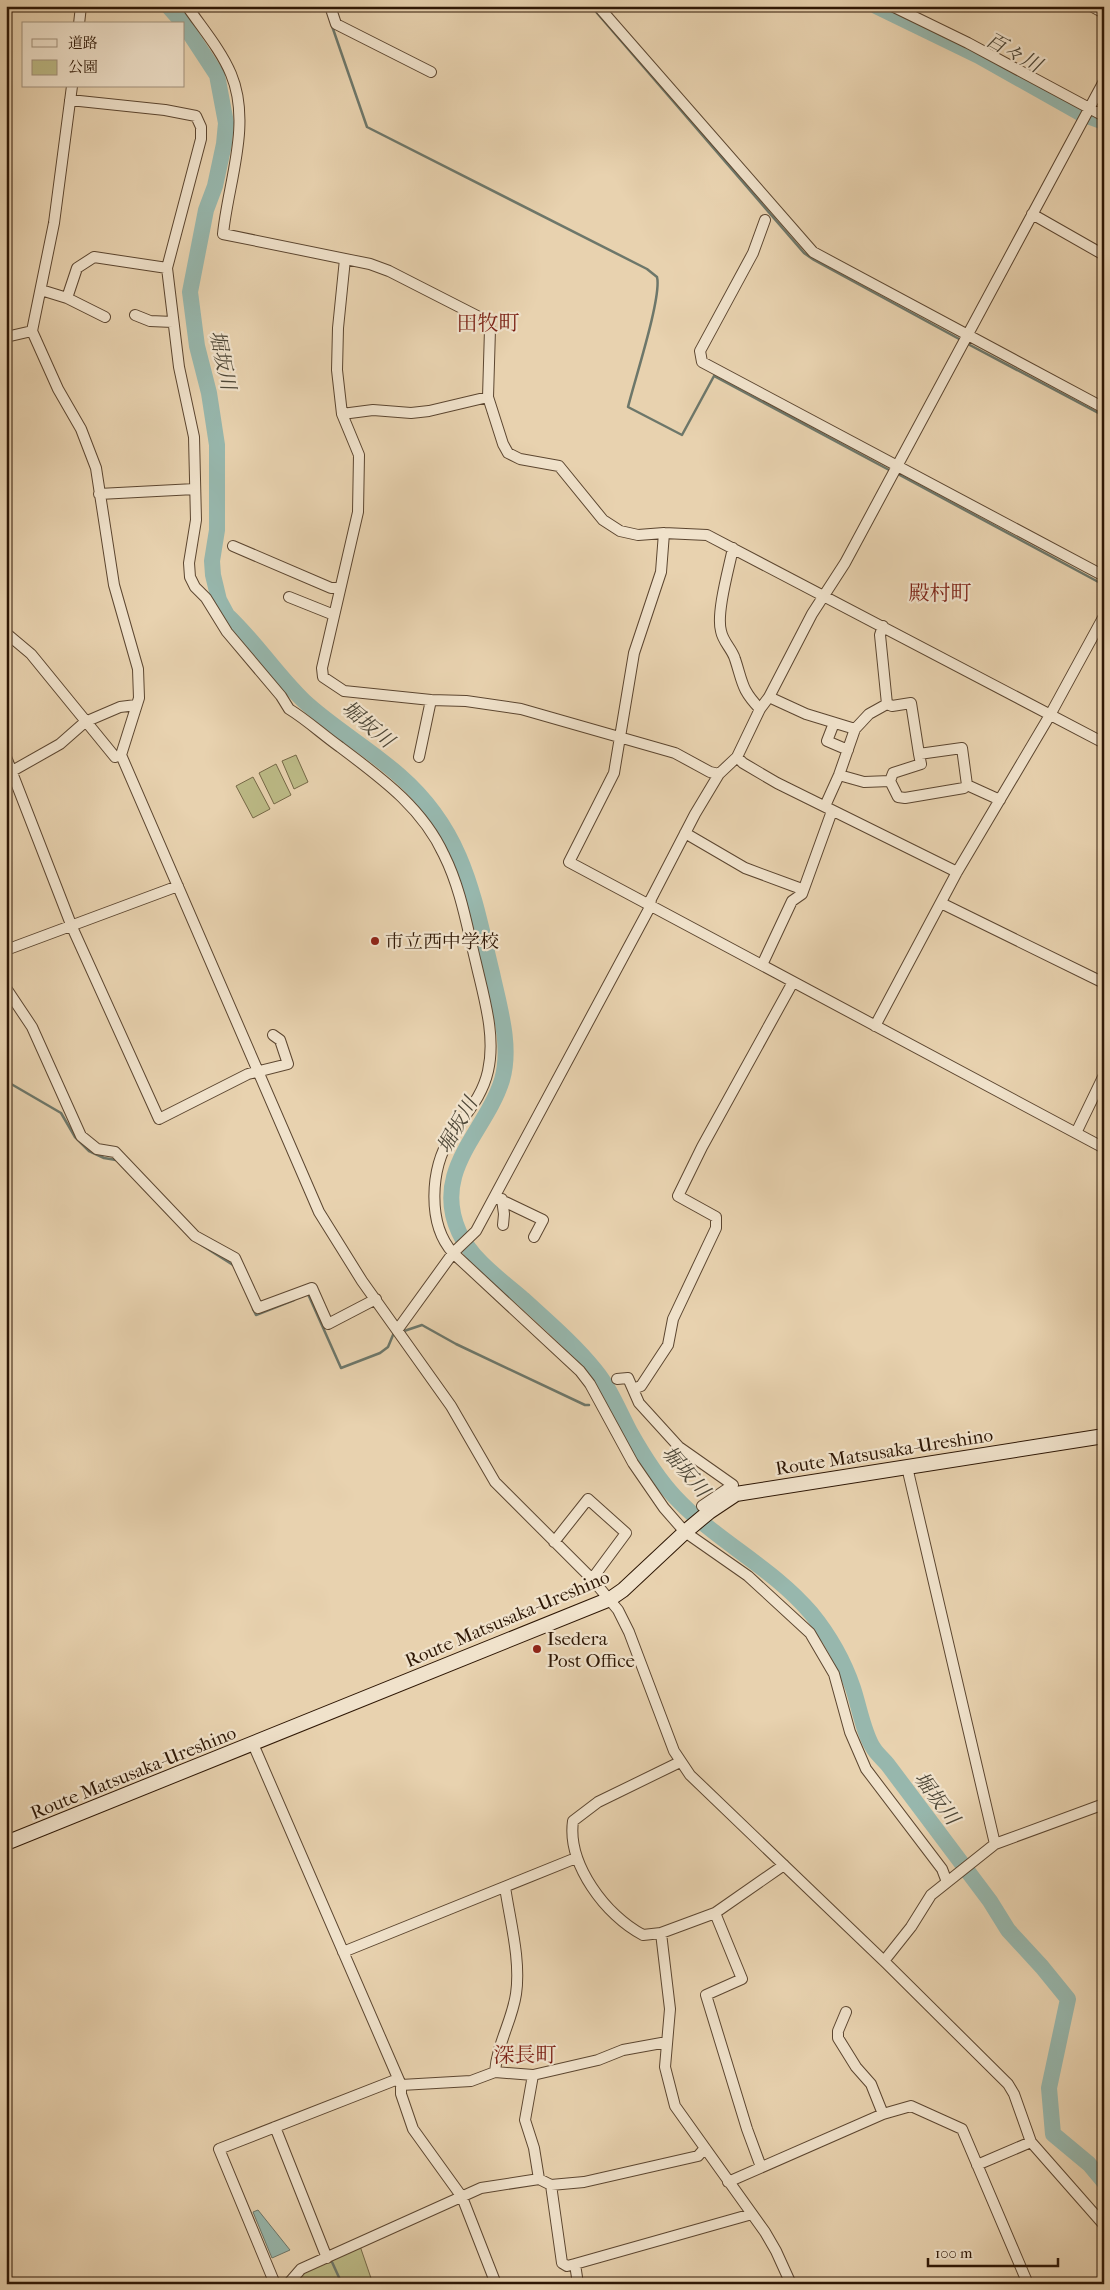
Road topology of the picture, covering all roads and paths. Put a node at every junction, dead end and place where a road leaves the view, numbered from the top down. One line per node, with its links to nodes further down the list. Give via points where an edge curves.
1 (81, 6): 8 (street)
2 (187, 6): 18 (street, via 228,66 237,92 237,147 223,234)
3 (330, 6): 9 (street, via 336,24)
4 (598, 6): 27 (street, via 813,252)
5 (892, 6): 13 (street, via 968,42)
6 (1091, 6): 7 (street)
7 (1104, 13)
8 (79, 22)
9 (432, 72)
10 (1104, 81): 13 (street)
11 (72, 88): 12 (street)
12 (70, 100): 19 (street, via 196,116 201,127 201,139); 20 (street, via 54,223)
13 (1087, 113): 14 (street); 15 (street)
14 (1104, 116)
15 (1032, 214): 17 (street); 27 (street)
16 (765, 220): 31 (street, via 752,253 700,351 702,362)
17 (1104, 255)
18 (345, 259): 28 (street, via 389,271 487,321 490,329); 30 (street, via 337,358)
19 (168, 268): 21 (street, via 94,256 77,268); 24 (street)
20 (41, 290): 21 (street); 25 (street)
21 (67, 298): 23 (street)
22 (135, 315): 24 (street, via 150,321)
23 (105, 317)
24 (173, 322): 32 (street, via 194,437)
25 (32, 331): 26 (street); 33 (street, via 58,389 81,429 96,468)
26 (6, 336)
27 (966, 339): 29 (street); 31 (street)
28 (488, 397): 30 (street, via 430,411 373,410); 34 (street, via 503,444 511,456 559,466 603,520 615,529 633,535)
29 (1104, 408)
30 (342, 414): 38 (street, via 359,455 358,512)
31 (896, 470): 37 (street); 39 (street)
32 (195, 489): 33 (street); 90 (street, via 196,520 189,563 195,587 289,709 370,770 418,813 440,846 458,889 484,999 490,1045 485,1085 450,1138 438,1170 436,1220 444,1240)
33 (99, 494): 48 (street, via 114,585 138,669 139,698)
34 (664, 533): 36 (street, via 707,535); 54 (street, via 661,572 637,639)
35 (233, 546): 38 (street, via 331,588)
36 (734, 548): 39 (street); 49 (street, via 720,628 734,654 743,690)
37 (1104, 576)
38 (340, 588): 41 (street)
39 (826, 596): 43 (street); 45 (street, via 812,614)
40 (289, 597): 41 (street)
41 (334, 615): 46 (street, via 322,668 323,677 344,691)
42 (1104, 616): 50 (street)
43 (883, 626): 47 (street, via 880,635); 50 (street)
44 (6, 633): 51 (street, via 31,654)
45 (769, 698): 49 (street); 52 (street)
46 (431, 700): 54 (street, via 521,709); 60 (street)
47 (886, 704): 53 (street, via 869,714); 57 (street, via 911,703)
48 (136, 705): 51 (street, via 120,707); 58 (street)
49 (760, 709): 61 (street)
50 (1050, 715): 55 (street); 67 (street)
51 (85, 722): 58 (street, via 115,757); 62 (street, via 60,744)
52 (834, 723): 53 (street); 56 (street, via 827,741)
53 (854, 729): 56 (street)
54 (620, 737): 63 (street, via 675,753); 74 (street, via 614,772 569,862)
55 (1104, 743)
56 (848, 750): 64 (street)
57 (919, 754): 65 (street, via 921,764 893,773); 66 (street, via 962,748)
58 (121, 755): 71 (street)
59 (6, 757): 62 (street)
60 (419, 757)
61 (737, 757): 63 (street); 68 (street, via 777,783)
62 (8, 773): 75 (street)
63 (719, 774): 69 (street)
64 (839, 775): 65 (street, via 864,782); 68 (street)
65 (890, 781): 66 (street, via 898,797 905,798)
66 (967, 785): 67 (street)
67 (1000, 800): 70 (street)
68 (828, 809): 70 (street); 72 (street)
69 (685, 833): 72 (street, via 745,868 799,888); 74 (street, via 651,899)
70 (957, 872): 73 (street)
71 (178, 886): 75 (street); 83 (street)
72 (802, 894): 77 (street, via 792,901)
73 (941, 903): 79 (street); 81 (street)
74 (650, 907): 77 (street); 87 (street)
75 (72, 927): 76 (street); 83 (street, via 159,1119)
76 (6, 950)
77 (762, 965): 78 (street)
78 (793, 982): 81 (street); 94 (street, via 678,1196 716,1217 716,1228 673,1319 668,1345 642,1386)
79 (1104, 983)
80 (6, 988): 91 (street, via 32,1027 81,1136 97,1149 115,1152 195,1236 235,1258 258,1308 312,1288 328,1324)
81 (876, 1026): 85 (street)
82 (273, 1035): 83 (street, via 280,1040 288,1064)
83 (258, 1072): 91 (street, via 319,1212)
84 (1104, 1075): 85 (street)
85 (1076, 1133): 86 (street)
86 (1104, 1148)
87 (498, 1198): 88 (street, via 504,1214); 89 (street, via 543,1220); 90 (street, via 476,1230)
88 (503, 1225)
89 (534, 1237)
90 (455, 1252): 92 (street); 98 (street, via 590,1384 642,1477)
91 (376, 1299): 92 (street)
92 (400, 1332): 99 (street, via 451,1406 495,1482)
93 (617, 1379): 94 (street, via 628,1378)
94 (633, 1389): 97 (street, via 639,1404 679,1447 733,1484 702,1506)
95 (1104, 1436): 96 (main road, Route Matsusaka-Ureshino)
96 (907, 1467): 97 (main road, Route Matsusaka-Ureshino, via 736,1494); 106 (street)
97 (709, 1512): 98 (main road, Route Matsusaka-Ureshino)
98 (686, 1532): 101 (main road, Route Matsusaka-Ureshino); 109 (street, via 748,1576 810,1633 834,1674 850,1732 866,1769)
99 (554, 1542): 100 (street); 100 (street, via 588,1499 626,1533)
100 (592, 1579): 101 (street)
101 (610, 1599): 102 (main road, Route Matsusaka-Ureshino); 103 (street, via 629,1632 666,1734)
102 (253, 1744): 105 (main road, Route Matsusaka-Ureshino); 113 (street)
103 (680, 1762): 107 (street, via 598,1802 575,1818 572,1826); 108 (street, via 697,1783)
104 (1104, 1804): 106 (street)
105 (6, 1843)
106 (995, 1844): 109 (street)
107 (576, 1858): 110 (street); 112 (street, via 592,1888 613,1912 643,1935)
108 (784, 1865): 111 (street); 114 (street)
109 (949, 1881): 114 (street, via 931,1895)
110 (505, 1887): 113 (street); 117 (street, via 516,1964 516,1993 509,2023 496,2055)
111 (715, 1913): 112 (street); 125 (street, via 742,1980 706,1994)
112 (661, 1933): 116 (street, via 670,1997)
113 (343, 1952): 119 (street)
114 (884, 1961): 122 (street, via 1008,2084)
115 (846, 2012): 120 (street, via 838,2030 839,2041 871,2084)
116 (667, 2042): 118 (street, via 623,2050 598,2060); 123 (street, via 665,2067 675,2106)
117 (495, 2072): 118 (street); 119 (street, via 471,2081)
118 (533, 2075): 126 (street, via 525,2120)
119 (399, 2082): 121 (street); 129 (street, via 413,2129)
120 (883, 2114): 124 (street, via 911,2106 962,2129); 125 (street)
121 (275, 2127): 132 (street); 134 (street, via 219,2149)
122 (1031, 2142): 124 (street); 131 (street)
123 (705, 2148): 127 (street); 128 (street, via 698,2156 584,2182)
124 (978, 2165): 139 (street)
125 (761, 2167): 127 (street)
126 (539, 2178): 128 (street); 129 (street, via 481,2188)
127 (728, 2182): 130 (street)
128 (550, 2185): 133 (street, via 562,2263 567,2266)
129 (462, 2197): 132 (street); 136 (street)
130 (752, 2214): 133 (street); 138 (street, via 776,2250)
131 (1104, 2225)
132 (326, 2258): 135 (street, via 301,2269)
133 (575, 2264): 137 (street)
134 (275, 2284)
135 (288, 2284)
136 (496, 2284)
137 (578, 2284)
138 (792, 2284)
139 (1028, 2284)

